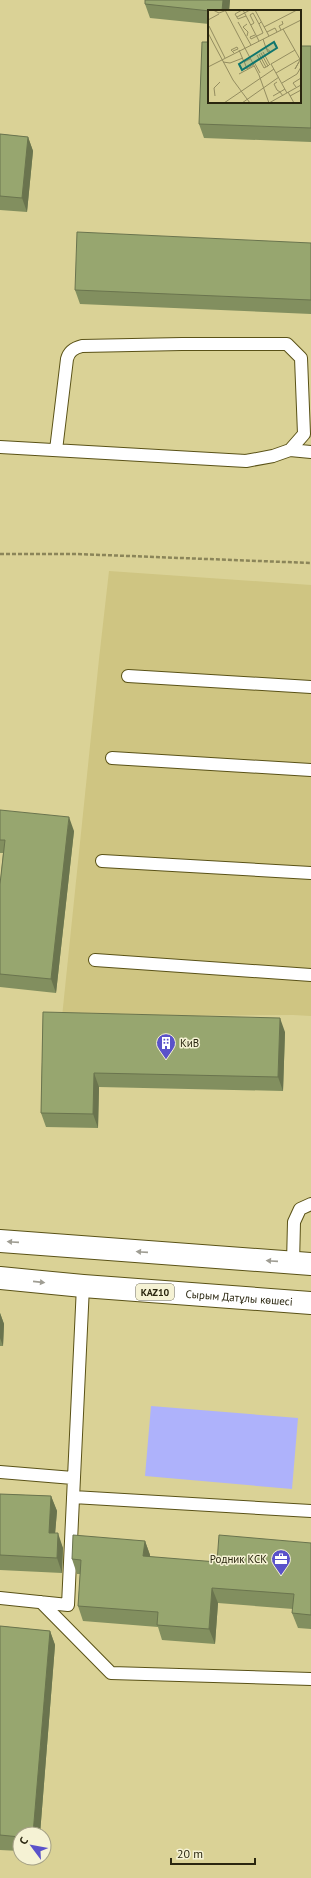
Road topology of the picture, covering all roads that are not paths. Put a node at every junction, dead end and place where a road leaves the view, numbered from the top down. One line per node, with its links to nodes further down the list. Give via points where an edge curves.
1 (0, 447): 2 (lane)
2 (56, 450): 3 (lane, via 246,462); 3 (lane, via 69,353 82,346 182,344 287,344 301,358 304,434)
3 (290, 450): 4 (lane)
4 (311, 452)
5 (128, 676): 6 (lane)
6 (311, 687)
7 (112, 758): 8 (lane)
8 (311, 770)
9 (102, 861): 10 (lane)
10 (311, 873)
11 (95, 960): 12 (lane)
12 (311, 975)
13 (311, 1204): 15 (lane, via 300,1210 294,1222)
14 (0, 1241): 15 (highway, one-way to 14)
15 (302, 1264)
16 (0, 1278): 17 (highway, Сырым Датұлы көшесі / KAZ10, one-way to 17)
17 (83, 1286): 18 (highway, Сырым Датұлы көшесі / KAZ10); 20 (lane)
18 (311, 1303)
19 (0, 1472): 20 (lane)
20 (73, 1478): 21 (lane)
21 (73, 1497): 22 (lane); 24 (lane, via 68,1605)
22 (311, 1511)
23 (0, 1598): 24 (lane)
24 (41, 1602): 25 (lane, via 111,1673)
25 (311, 1679)

